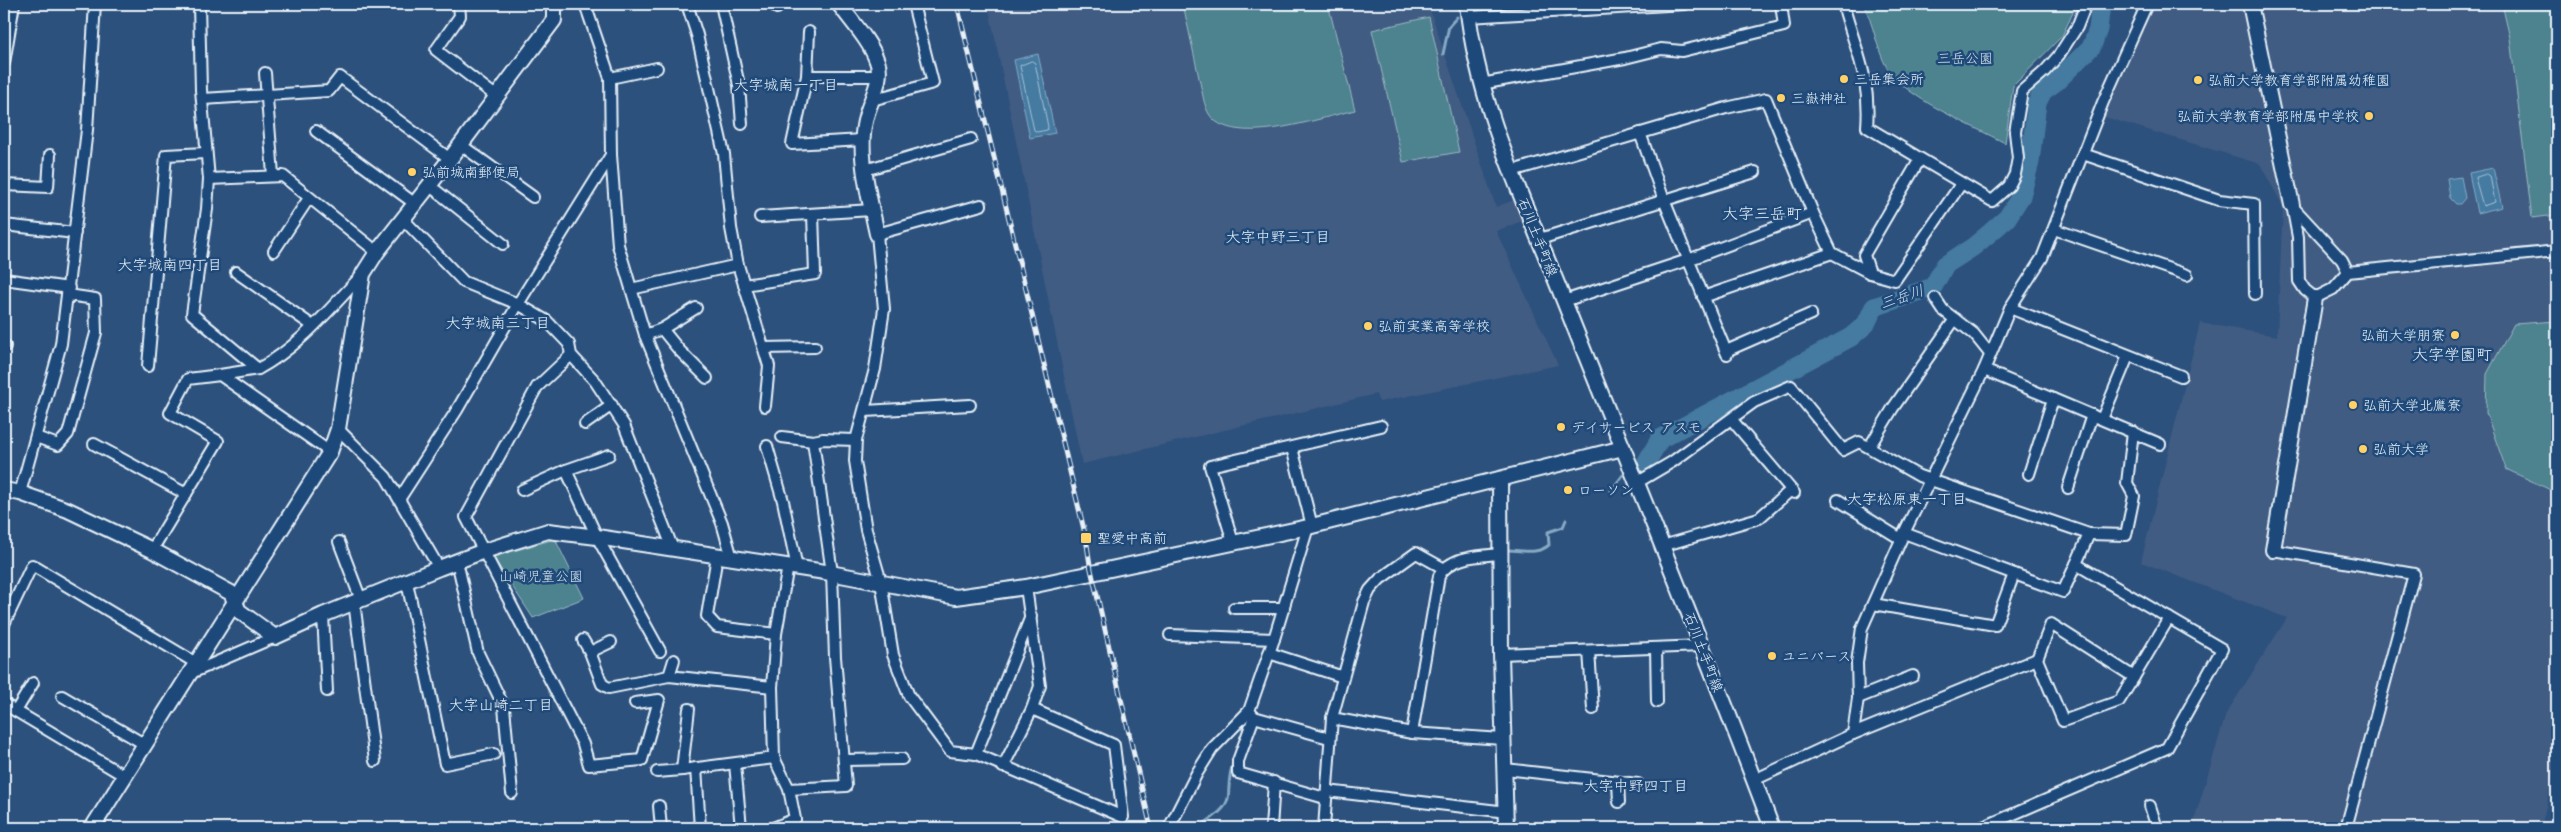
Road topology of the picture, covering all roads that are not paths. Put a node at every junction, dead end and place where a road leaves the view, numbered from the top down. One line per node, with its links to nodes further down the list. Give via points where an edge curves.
1 (14, 4): 20 (street)
2 (95, 4): 64 (street, via 87,130)
3 (199, 4): 29 (street)
4 (459, 4): 28 (street, via 460,16 436,50)
5 (554, 4): 28 (street, via 554,20)
6 (585, 4): 25 (street)
7 (687, 4): 73 (street, via 724,154)
8 (722, 4): 31 (street, via 739,85)
9 (839, 4): 24 (street, via 870,47 878,63)
10 (913, 4): 30 (street, via 933,83)
11 (1684, 4): 17 (street)
12 (1781, 4): 26 (street, via 1784,26 1682,51 1661,49)
13 (1843, 4): 42 (street, via 1867,82 1867,127)
14 (2086, 4): 48 (street, via 2078,27 2058,55 2046,71 2022,91 2015,132 2018,158 2009,186 1992,201)
15 (2147, 4): 38 (street)
16 (2250, 4): 56 (street)
17 (1650, 5): 18 (street)
18 (1467, 11): 26 (street, 石川土手町線)
19 (808, 32): 23 (street)
20 (4, 63)
21 (657, 68): 25 (street)
22 (265, 73): 27 (street)
23 (807, 76): 24 (street); 35 (street, via 792,144)
24 (878, 76): 30 (street)
25 (610, 78): 39 (street)
26 (1481, 84): 44 (street, 石川土手町線)
27 (268, 96): 29 (street); 41 (street, via 329,91 340,77); 46 (street)
28 (497, 97): 36 (street)
29 (203, 99): 37 (street)
30 (872, 100): 35 (street, via 865,118)
31 (742, 124)
32 (316, 131): 54 (street)
33 (1640, 133): 44 (street); 53 (street); 58 (street, via 1766,99)
34 (971, 139): 43 (street)
35 (863, 140): 43 (street)
36 (461, 145): 41 (street); 51 (street)
37 (206, 153): 47 (street); 101 (street, via 166,155)
38 (2082, 154): 63 (street); 83 (street, via 2219,200 2254,204)
39 (611, 155): 81 (street, via 618,245); 88 (street)
40 (50, 156): 49 (street, via 48,187)
41 (450, 159): 50 (street)
42 (1920, 159): 48 (street); 76 (street, via 1864,255)
43 (865, 170): 57 (street)
44 (1512, 172): 66 (street, 石川土手町線)
45 (1755, 172): 53 (street)
46 (273, 175): 47 (street); 52 (street, via 283,176)
47 (209, 179): 102 (street, via 192,314)
48 (1961, 184): 76 (street, via 1895,280)
49 (4, 185)
50 (429, 185): 54 (street); 67 (street)
51 (534, 197)
52 (309, 198): 68 (street); 70 (street)
53 (1664, 200): 66 (street); 72 (street)
54 (414, 204): 61 (street)
55 (981, 205): 65 (street)
56 (2292, 206): 75 (street, via 2342,260); 86 (street, via 2298,237 2299,281)
57 (872, 210): 59 (street); 65 (street)
58 (1813, 213): 71 (street); 72 (street)
59 (813, 214): 60 (street); 80 (street, via 815,274)
60 (760, 217)
61 (403, 219): 70 (street); 88 (street, via 464,282)
62 (4, 225): 64 (street)
63 (2054, 229): 78 (street); 90 (street, via 2042,258)
64 (75, 233): 82 (street)
65 (877, 234): 111 (street, via 884,309 879,351)
66 (1540, 239): 87 (street, 石川土手町線)
67 (503, 244)
68 (274, 251)
69 (2557, 251): 75 (street)
70 (377, 252): 77 (street)
71 (1832, 253): 76 (street); 84 (street)
72 (1688, 260): 84 (street); 87 (street)
73 (738, 265): 80 (street); 81 (street)
74 (236, 272): 93 (street)
75 (2348, 272): 86 (street, via 2333,289)
76 (1870, 273)
77 (363, 274): 93 (street); 117 (street)
78 (2187, 275)
79 (4, 279): 82 (street)
80 (744, 285): 97 (street)
81 (630, 289): 95 (street)
82 (69, 292): 119 (street, via 62,344); 119 (street, via 95,299 96,333 68,434 58,445)
83 (2255, 294)
84 (1703, 297): 91 (street, via 1726,352)
85 (1935, 298): 92 (street)
86 (2315, 298): 152 (street)
87 (1564, 301): 128 (street, 石川土手町線)
88 (518, 304): 99 (street, via 546,321 569,344); 141 (street, via 457,410)
89 (696, 308): 94 (street)
90 (2010, 308): 98 (street); 100 (street)
91 (1811, 314)
92 (1955, 319): 98 (street, via 1974,334); 126 (street)
93 (313, 326): 102 (street, via 276,359)
94 (662, 329): 95 (street); 106 (street)
95 (645, 335): 156 (street, via 722,523)
96 (815, 347): 97 (street)
97 (764, 348): 110 (street, via 769,366)
98 (1990, 354): 103 (street)
99 (572, 355): 108 (street); 153 (street, via 537,387 469,508 466,517)
100 (2128, 356): 105 (street); 113 (street)
101 (148, 366)
102 (258, 369): 104 (street)
103 (1984, 370): 107 (street); 134 (street)
104 (220, 375): 129 (street); 140 (street, via 188,379 170,413 218,440)
105 (2181, 376)
106 (707, 378)
107 (2053, 398): 112 (street); 133 (street)
108 (612, 405): 115 (street); 150 (street, via 624,425)
109 (970, 405): 111 (street)
110 (765, 406)
111 (865, 411): 121 (street)
112 (2092, 415): 113 (street); 136 (street)
113 (2102, 419): 118 (street)
114 (1732, 420): 126 (street, via 1754,402 1791,386 1843,450 1859,442); 132 (street, via 1672,462); 149 (street, via 1793,492 1760,518)
115 (585, 424)
116 (1381, 426): 127 (street)
117 (338, 429): 129 (street); 141 (street, via 386,477)
118 (2133, 432): 124 (street); 144 (street, via 2127,483 2134,496 2126,535)
119 (36, 437): 139 (street)
120 (782, 437): 122 (street)
121 (856, 440): 122 (street); 165 (street, via 866,530)
122 (813, 441): 162 (street)
123 (94, 444): 140 (street)
124 (2160, 444)
125 (767, 446): 159 (street, via 783,501)
126 (1870, 446): 134 (street, via 1919,476)
127 (1292, 448): 143 (street); 148 (street, via 1210,466)
128 (1623, 448): 132 (street, 石川土手町線); 135 (street)
129 (330, 452): 168 (street)
130 (609, 455): 131 (street)
131 (566, 470): 138 (street); 146 (street)
132 (1635, 474): 149 (street, 石川土手町線)
133 (2029, 474)
134 (1930, 478): 144 (street); 145 (street)
135 (1500, 479): 143 (street); 154 (street)
136 (2068, 488)
137 (4, 490): 139 (street)
138 (522, 490)
139 (20, 493): 151 (street, via 68,510)
140 (186, 494): 151 (street)
141 (400, 498): 160 (street)
142 (1838, 500): 145 (street)
143 (1310, 526): 148 (street); 171 (street)
144 (2089, 534): 158 (street)
145 (1903, 536): 163 (street); 169 (street)
146 (597, 537): 150 (street); 153 (street, via 548,531); 184 (street)
147 (339, 542): 167 (street)
148 (1233, 542): 166 (street)
149 (1662, 546): 182 (street, 石川土手町線)
150 (673, 549): 155 (street)
151 (152, 550): 168 (street, via 231,593)
152 (2273, 550): 251 (street, via 2414,574)
153 (484, 551): 157 (street); 202 (street, via 583,744 589,765 642,760 659,700)
154 (1500, 554): 161 (street, via 1470,557); 188 (street)
155 (717, 556): 156 (street); 176 (street, via 707,616 717,627)
156 (732, 558): 159 (street)
157 (457, 561): 160 (street); 233 (street, via 478,653 504,706)
158 (2076, 564): 163 (street, via 2063,592); 174 (street)
159 (792, 567): 162 (street); 176 (street)
160 (439, 568): 164 (street)
161 (1444, 568): 194 (street, via 1416,553 1370,590); 210 (street, via 1439,576)
162 (832, 573): 165 (street); 219 (street, via 835,657)
163 (2014, 574): 169 (street, via 1995,625)
164 (407, 582): 167 (street); 215 (street, via 445,764)
165 (881, 582): 166 (street, via 956,597); 216 (street, via 893,655 910,696 950,751)
166 (1026, 587): 173 (street)
167 (358, 601): 172 (street); 220 (street)
168 (235, 602): 178 (street, via 238,611); 191 (street)
169 (1873, 604): 200 (street, via 1862,628 1857,664)
170 (1234, 608): 171 (street)
171 (1284, 608): 179 (street)
172 (322, 615): 178 (street); 198 (street)
173 (1031, 616): 205 (street, via 1040,686); 216 (street)
174 (2169, 618): 195 (street); 249 (street, via 2222,648 2167,748)
175 (4, 624): 191 (street, via 32,565)
176 (776, 634): 197 (street)
177 (1170, 635): 179 (street)
178 (275, 638): 191 (street)
179 (1274, 639): 187 (street)
180 (583, 640): 186 (street)
181 (611, 642): 186 (street)
182 (1702, 646): 183 (street); 228 (street, 石川土手町線)
183 (1656, 648): 185 (street); 201 (street)
184 (660, 651)
185 (1589, 651): 188 (street); 206 (street)
186 (590, 652): 192 (street, via 602,684 609,688)
187 (1269, 653): 194 (street); 208 (street)
188 (1501, 654): 213 (street)
189 (2037, 659): 195 (street, via 2051,624); 195 (street, via 2063,722 2119,701); 211 (street)
190 (674, 660): 192 (street)
191 (192, 669): 214 (street)
192 (669, 676): 197 (street)
193 (1914, 676): 200 (street)
194 (1343, 677): 209 (street)
195 (2134, 677)
196 (33, 683): 207 (street)
197 (772, 687): 217 (street)
198 (327, 691)
199 (62, 696): 214 (street)
200 (1858, 698): 211 (street)
201 (1657, 702)
202 (635, 703)
203 (4, 704): 207 (street)
204 (689, 709): 225 (street)
205 (1032, 709): 222 (street); 222 (street, via 1114,745 1123,817)
206 (1593, 709)
207 (16, 711): 227 (street)
208 (1251, 714): 212 (street); 229 (street, via 1238,761 1238,773); 244 (street, via 1212,749)
209 (1332, 718): 210 (street); 212 (street)
210 (1412, 732): 213 (street)
211 (1853, 734): 228 (street)
212 (1329, 738): 234 (street)
213 (1503, 739): 224 (street)
214 (144, 744): 227 (street)
215 (494, 754)
216 (976, 754): 222 (street)
217 (774, 758): 221 (street); 232 (street)
218 (902, 759): 219 (street)
219 (845, 760): 232 (street, via 846,786)
220 (375, 761)
221 (735, 764): 223 (street); 242 (street)
222 (1003, 767)
223 (696, 768): 225 (street); 241 (street)
224 (1504, 769): 230 (street); 238 (street)
225 (682, 770): 226 (street)
226 (657, 772)
227 (123, 775): 239 (street)
228 (1754, 780): 248 (street, 石川土手町線)
229 (1274, 782): 234 (street); 245 (street)
230 (1618, 782): 231 (street); 235 (street)
231 (1638, 784)
232 (789, 789): 243 (street, via 795,819)
233 (512, 793)
234 (1326, 794): 238 (street); 246 (street)
235 (1619, 802)
236 (659, 806): 240 (street)
237 (2150, 806): 250 (street)
238 (1507, 812): 247 (street)
239 (92, 828)
240 (661, 828)
241 (700, 828)
242 (741, 828)
243 (773, 828)
244 (1168, 828)
245 (1271, 828)
246 (1324, 828)
247 (1506, 828)
248 (1772, 828)
249 (1981, 828)
250 (2157, 828)
251 (2346, 828)

